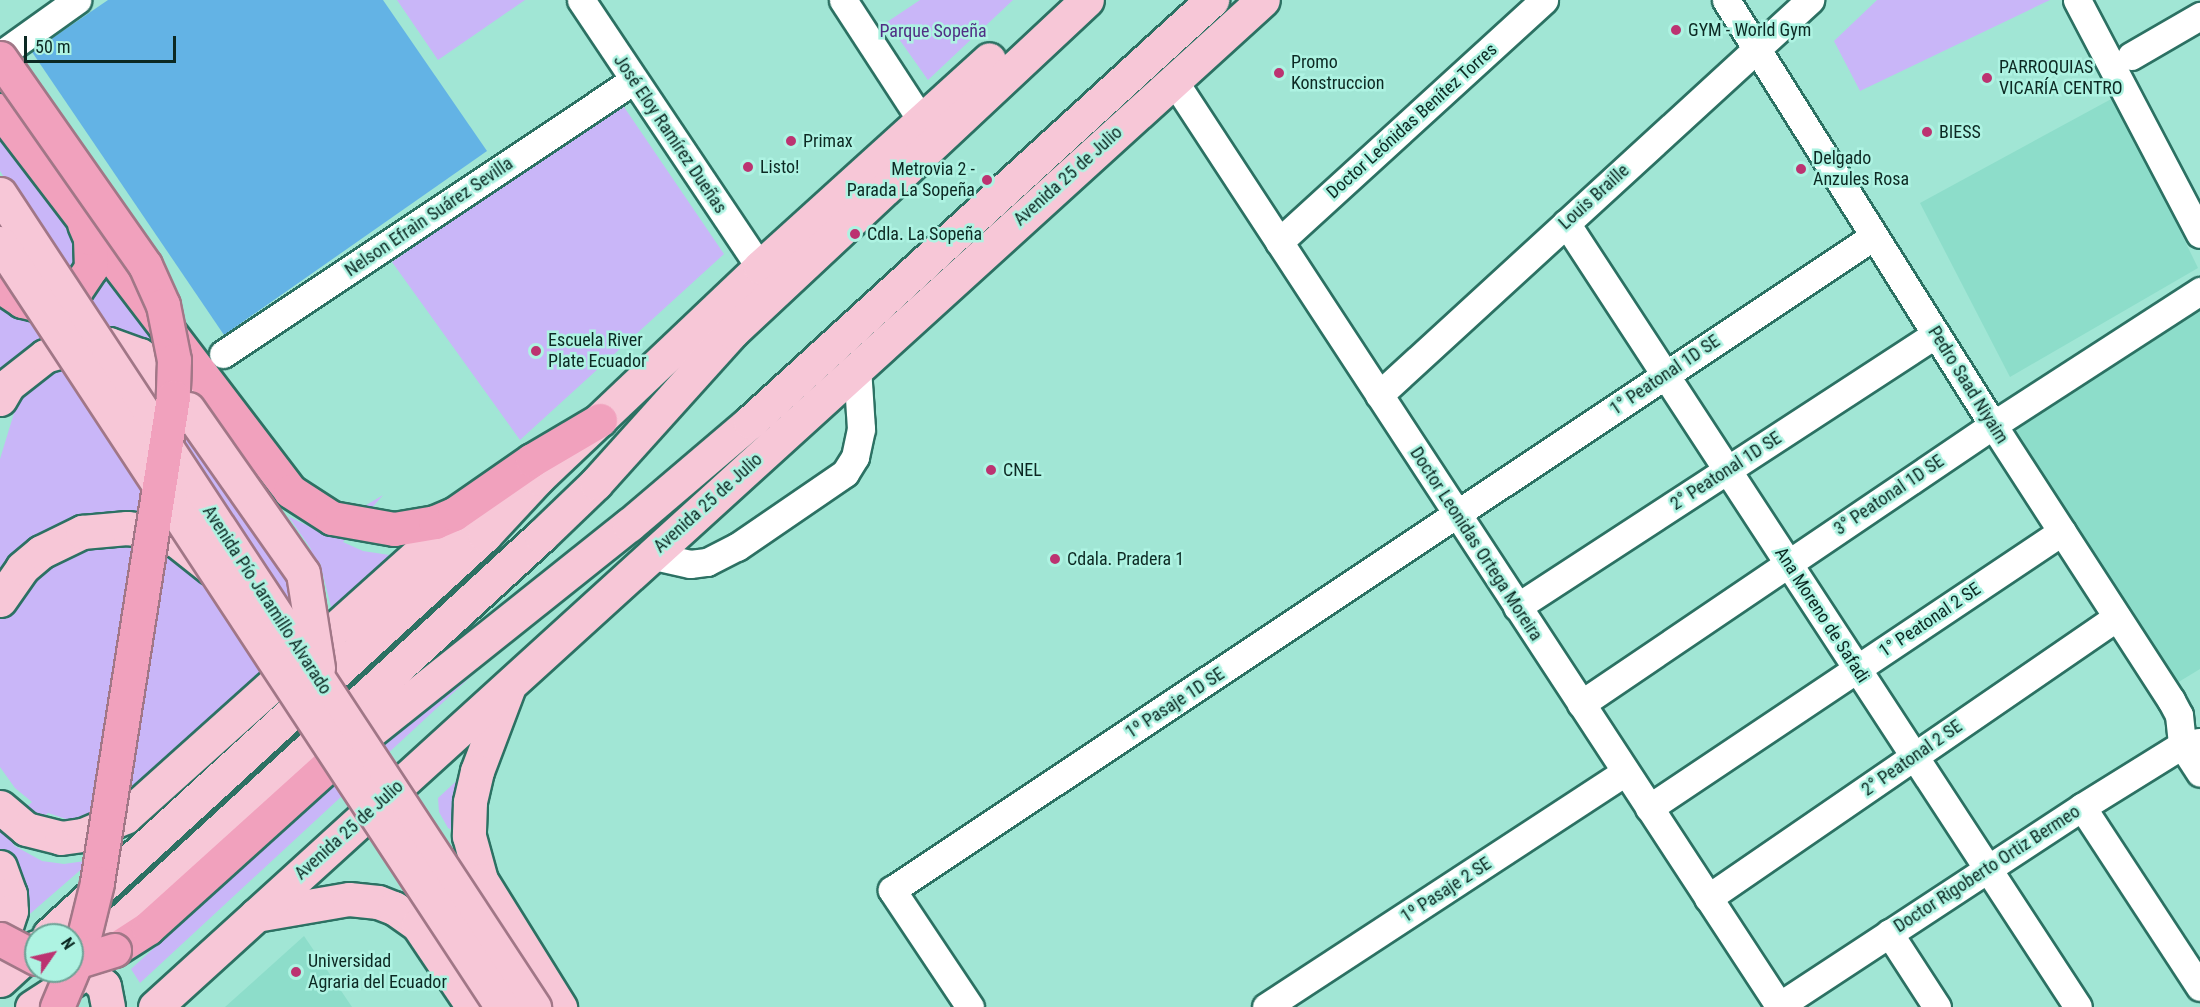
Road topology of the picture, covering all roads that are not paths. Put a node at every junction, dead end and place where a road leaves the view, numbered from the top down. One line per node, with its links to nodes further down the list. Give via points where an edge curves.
1 (77, 0): 15 (street)
2 (581, 0): 16 (street, José Eloy Ramírez Dueñas)
3 (843, 0): 19 (street)
4 (1053, 0): 19 (main road)
5 (1087, 0): 30 (main road)
6 (1212, 0): 38 (main road, Avenida 25 de Julio)
7 (1263, 0): 17 (main road, Avenida 25 de Julio)
8 (1544, 0): 25 (street, Doctor Leónidas Benítez Torres)
9 (1726, 0): 13 (street, Pedro Saad Niyaim)
10 (1810, 0): 13 (street, Louis Braille)
11 (2077, 0): 23 (street)
12 (2200, 16): 14 (street)
13 (1757, 49): 22 (street, Louis Braille); 24 (street, Pedro Saad Niyaim)
14 (2131, 56)
15 (0, 57): 79 (highway, bridge, via 145,265 163,304 174,360 173,398 97,883 80,952)
16 (634, 80): 27 (street, José Eloy Ramírez Dueñas); 32 (street, Nelson Efraìn Suárez Sevilla)
17 (1174, 81): 25 (street, Doctor Leonidas Ortega Moreira); 33 (main road, Avenida 25 de Julio)
18 (0, 110): 21 (highway)
19 (922, 121): 27 (main road)
20 (0, 194): 52 (main road, Avenida Pío Jaramillo Alvarado, bridge)
21 (79, 212): 28 (highway, via 92,254 91,268 76,290 61,300 35,304 22,301); 41 (highway, via 270,466 290,491 307,504 349,523 415,528 454,514)
22 (1566, 223): 34 (street, Ana Moreno de Safadi); 35 (street, Louis Braille)
23 (2200, 234)
24 (1874, 236): 31 (street, Pedro Saad Niyaim); 34 (street, 1° Peatonal 1D SE)
25 (1279, 242): 35 (street, Doctor Leonidas Ortega Moreira)
26 (0, 243): 46 (main road, Avenida Pío Jaramillo Alvarado, bridge)
27 (760, 267): 37 (main road)
28 (0, 286)
29 (2200, 291): 39 (street, 3° Peatonal 1D SE)
30 (732, 332): 37 (main road); 71 (main road, via 596,483 541,536)
31 (1936, 334): 39 (street, Pedro Saad Niyaim); 40 (street, 2° Peatonal 1D SE)
32 (223, 354)
33 (857, 368): 44 (main road, Avenida 25 de Julio); 44 (street, via 861,429 855,457 845,473 737,547 707,562 690,564)
34 (1666, 375): 40 (street, Ana Moreno de Safadi); 42 (street, 1° Peatonal 1D SE)
35 (1379, 394): 42 (street, Doctor Leonidas Ortega Moreira)
36 (0, 399): 52 (main road, bridge, via 8,385 45,356 81,346 109,344 140,355 188,409 303,573 315,662)
37 (600, 420): 41 (highway, via 532,460); 66 (main road, via 485,534)
38 (750, 422): 44 (main road); 56 (main road, Avenida 25 de Julio, via 629,525)
39 (1993, 425): 43 (street, Pedro Saad Niyaim); 45 (street, 3° Peatonal 1D SE)
40 (1727, 470): 45 (street, Ana Moreno de Safadi); 48 (street, 2° Peatonal 1D SE)
41 (484, 495): 61 (main road, via 125,817 83,835 61,838 26,829)
42 (1457, 515): 48 (street, Doctor Leonidas Ortega Moreira); 86 (street, 1º Pasaje 1D SE, via 892,890)
43 (2062, 532): 49 (street, Pedro Saad Niyaim); 50 (street, 1° Peatonal 2 SE)
44 (650, 555): 51 (main road, Avenida 25 de Julio)
45 (1788, 563): 50 (street, Ana Moreno de Safadi); 53 (street, 3° Peatonal 1D SE)
46 (223, 579): 47 (main road, bridge, via 177,541 150,531 105,529 82,532 41,552 22,568); 83 (main road, Avenida Pío Jaramillo Alvarado, bridge)
47 (0, 600)
48 (1517, 607): 53 (street, Doctor Leonidas Ortega Moreira)
49 (2116, 617): 54 (street, Pedro Saad Niyaim, via 2171,700); 55 (street, 2° Peatonal 2 SE)
50 (1857, 668): 55 (street, Ana Moreno de Safadi); 60 (street, 1° Peatonal 2 SE)
51 (510, 684): 65 (main road, Avenida 25 de Julio); 85 (main road, via 477,771 470,802 470,836 481,880)
52 (326, 689): 84 (main road, Avenida Pío Jaramillo Alvarado, bridge)
53 (1581, 704): 57 (street, Doctor Leonidas Ortega Moreira)
54 (2191, 744): 58 (street, Pedro Saad Niyaim); 59 (street, Doctor Rigoberto Ortiz Bermeo)
55 (1914, 756): 63 (street, Ana Moreno de Safadi); 64 (street, 2° Peatonal 2 SE)
56 (323, 770): 73 (highway, bridge, via 148,928 100,957)
57 (1625, 772): 60 (street, Doctor Leonidas Ortega Moreira); 87 (street, 1º Pasaje 2 SE)
58 (2200, 772)
59 (2082, 807): 63 (street, Doctor Rigoberto Ortiz Bermeo); 76 (street)
60 (1649, 808): 64 (street, Doctor Leonidas Ortega Moreira)
61 (6, 813)
62 (0, 867): 69 (main road, via 11,911)
63 (1988, 869): 67 (street, Doctor Rigoberto Ortiz Bermeo); 89 (street, Ana Moreno de Safadi)
64 (1708, 898): 77 (street, Doctor Leonidas Ortega Moreira)
65 (256, 915): 81 (main road, Avenida 25 de Julio); 82 (main road, via 349,899 394,908 418,925)
66 (62, 923)
67 (1889, 933): 77 (street, Doctor Rigoberto Ortiz Bermeo); 88 (street)
68 (0, 939): 70 (highway, bridge)
69 (0, 945)
70 (24, 952)
71 (84, 953)
72 (24, 958): 74 (main road)
73 (84, 961)
74 (0, 980)
75 (55, 983): 78 (main road)
76 (2200, 987)
77 (1779, 1006)
78 (30, 1007): 80 (main road, via 83,974 92,975 104,986)
79 (57, 1007)
80 (108, 1007)
81 (155, 1007)
82 (473, 1007)
83 (502, 1007)
84 (534, 1007)
85 (560, 1007)
86 (970, 1007)
87 (1266, 1007)
88 (1937, 1007)
89 (2078, 1007)

